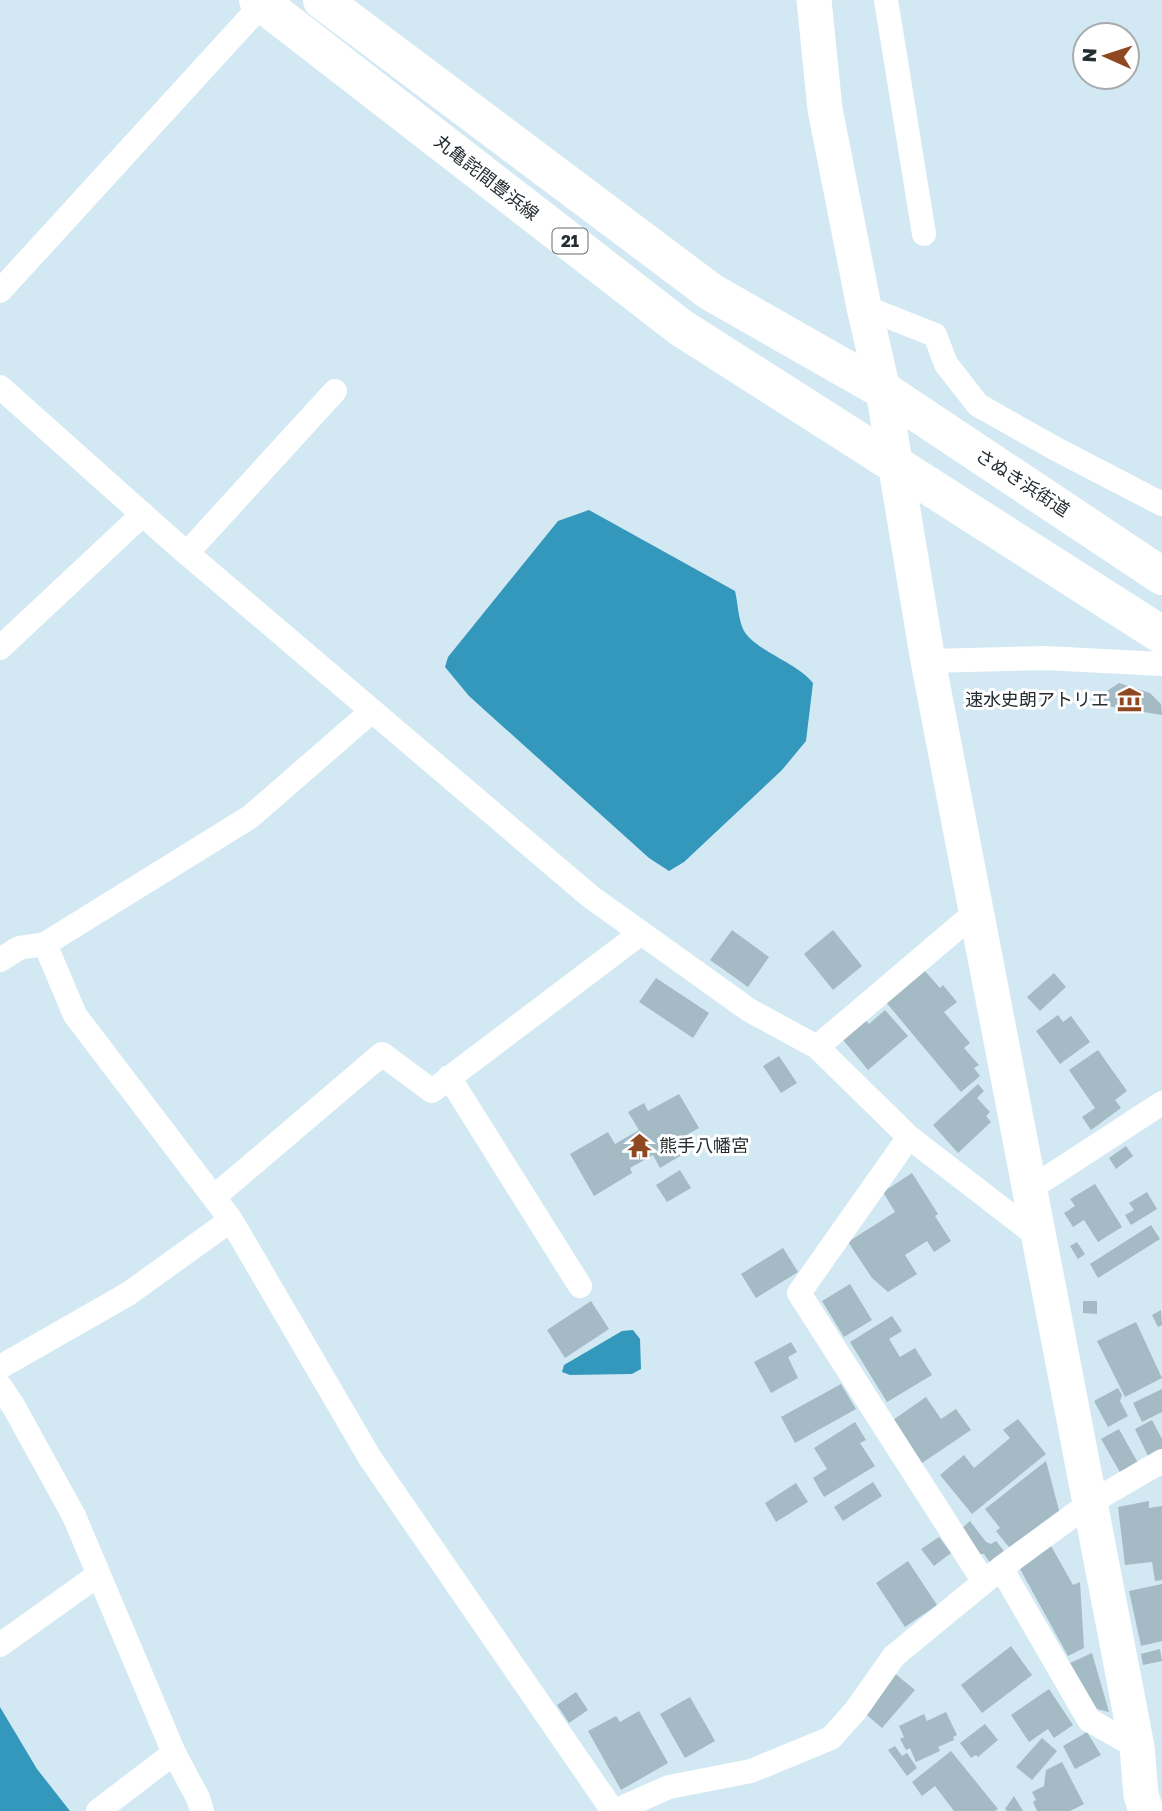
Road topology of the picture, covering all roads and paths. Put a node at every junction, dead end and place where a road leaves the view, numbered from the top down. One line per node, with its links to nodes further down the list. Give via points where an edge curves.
1 (321, 0): 9 (main road, 21, via 711,292)
2 (814, 0): 7 (street, via 825,109)
3 (886, 0): 5 (street)
4 (262, 1): 6 (street); 11 (main road, 丸亀詫間豊浜線 / 21, via 680,327)
5 (924, 234)
6 (0, 292)
7 (864, 307): 9 (street); 12 (street, via 935,334 946,364 978,405)
8 (0, 387): 13 (street)
9 (883, 390): 11 (street); 15 (main road, さぬき浜街道 / 21)
10 (335, 391): 14 (street)
11 (894, 465): 16 (main road, 21); 18 (street)
12 (1162, 504)
13 (143, 514): 14 (street); 17 (street)
14 (187, 553): 20 (street)
15 (1162, 576)
16 (1162, 635)
17 (0, 648)
18 (928, 660): 19 (street, via 1045,658); 21 (street)
19 (1162, 664)
20 (372, 711): 22 (street, via 591,897); 23 (street, via 250,817)
21 (976, 912): 25 (street); 29 (street)
22 (641, 933): 25 (street, via 749,1010); 26 (street)
23 (45, 944): 24 (street, via 19,948); 30 (street, via 75,1015)
24 (0, 960)
25 (817, 1047): 28 (street)
26 (449, 1077): 30 (street, via 432,1091 382,1054); 33 (street)
27 (1162, 1103): 29 (street)
28 (909, 1137): 32 (street); 39 (street, via 799,1293)
29 (1030, 1189): 32 (street)
30 (215, 1197): 31 (street)
31 (231, 1220): 34 (street, via 128,1294); 45 (street, via 370,1458)
32 (1040, 1238): 37 (street)
33 (580, 1286)
34 (0, 1367)
35 (0, 1386): 38 (street, via 74,1517)
36 (1161, 1463): 37 (street)
37 (1090, 1503): 39 (street); 42 (street)
38 (99, 1575): 40 (street); 41 (street)
39 (993, 1575): 42 (street, via 1089,1720); 46 (street, via 894,1656 831,1738 751,1771 669,1787)
40 (0, 1645)
41 (174, 1753): 43 (street); 44 (street)
42 (1146, 1757): 47 (street, via 1142,1795)
43 (98, 1811)
44 (202, 1811)
45 (614, 1811)
46 (620, 1811)
47 (1146, 1811)

